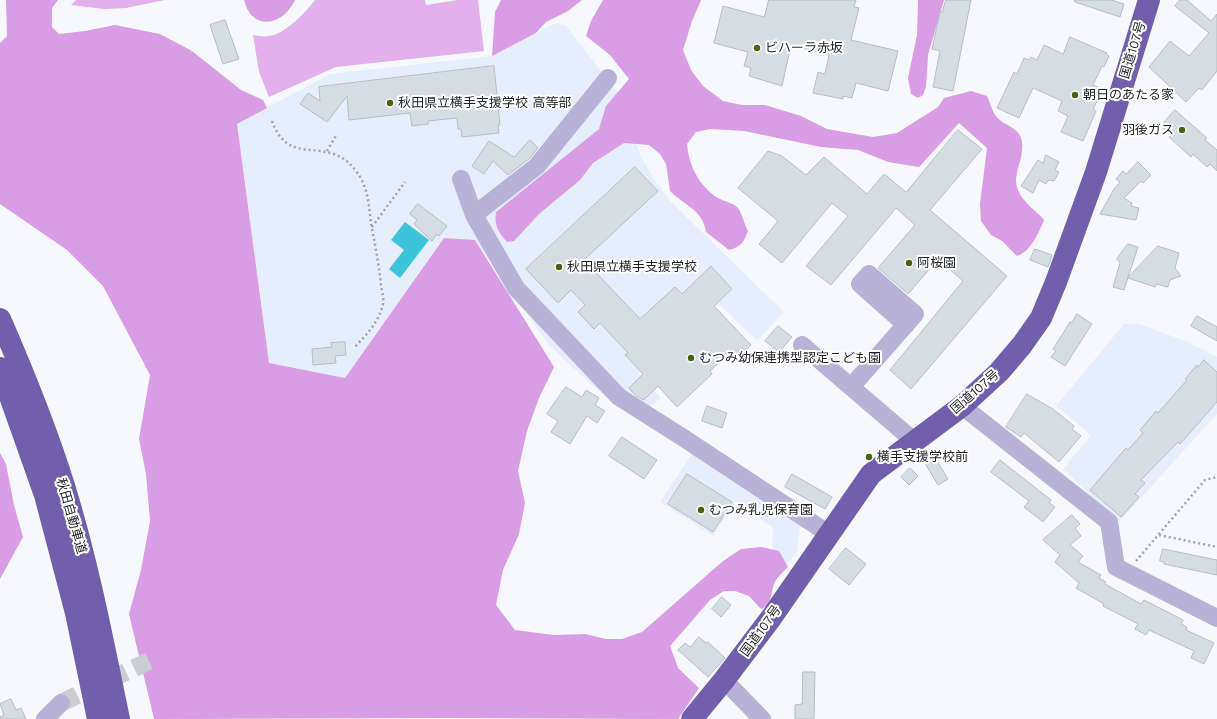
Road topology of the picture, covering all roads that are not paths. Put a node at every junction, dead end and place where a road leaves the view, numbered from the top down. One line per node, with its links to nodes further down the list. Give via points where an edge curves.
1 (1149, 0): 10 (highway, 国道107号, via 1096,172 1041,318 999,372)
2 (608, 78): 4 (street, via 536,166)
3 (461, 179): 4 (street)
4 (474, 215): 12 (street, via 516,288 619,397)
5 (0, 319): 18 (highway, 秋田自動車道, via 24,375 65,489 96,608)
6 (906, 325): 9 (street)
7 (802, 345): 9 (street)
8 (0, 368): 17 (highway, 秋田自動車道, via 45,495 76,613)
9 (851, 387): 11 (street)
10 (962, 406): 11 (highway, 国道107号); 13 (street, via 1109,522 1116,567)
11 (914, 441): 12 (highway, 国道107号, via 872,474)
12 (829, 534): 14 (highway, 国道107号)
13 (1217, 618)
14 (724, 680): 19 (highway, 国道107号); 20 (street)
15 (61, 703): 16 (street)
16 (45, 719)
17 (98, 719)
18 (119, 719)
19 (692, 719)
20 (762, 719)

